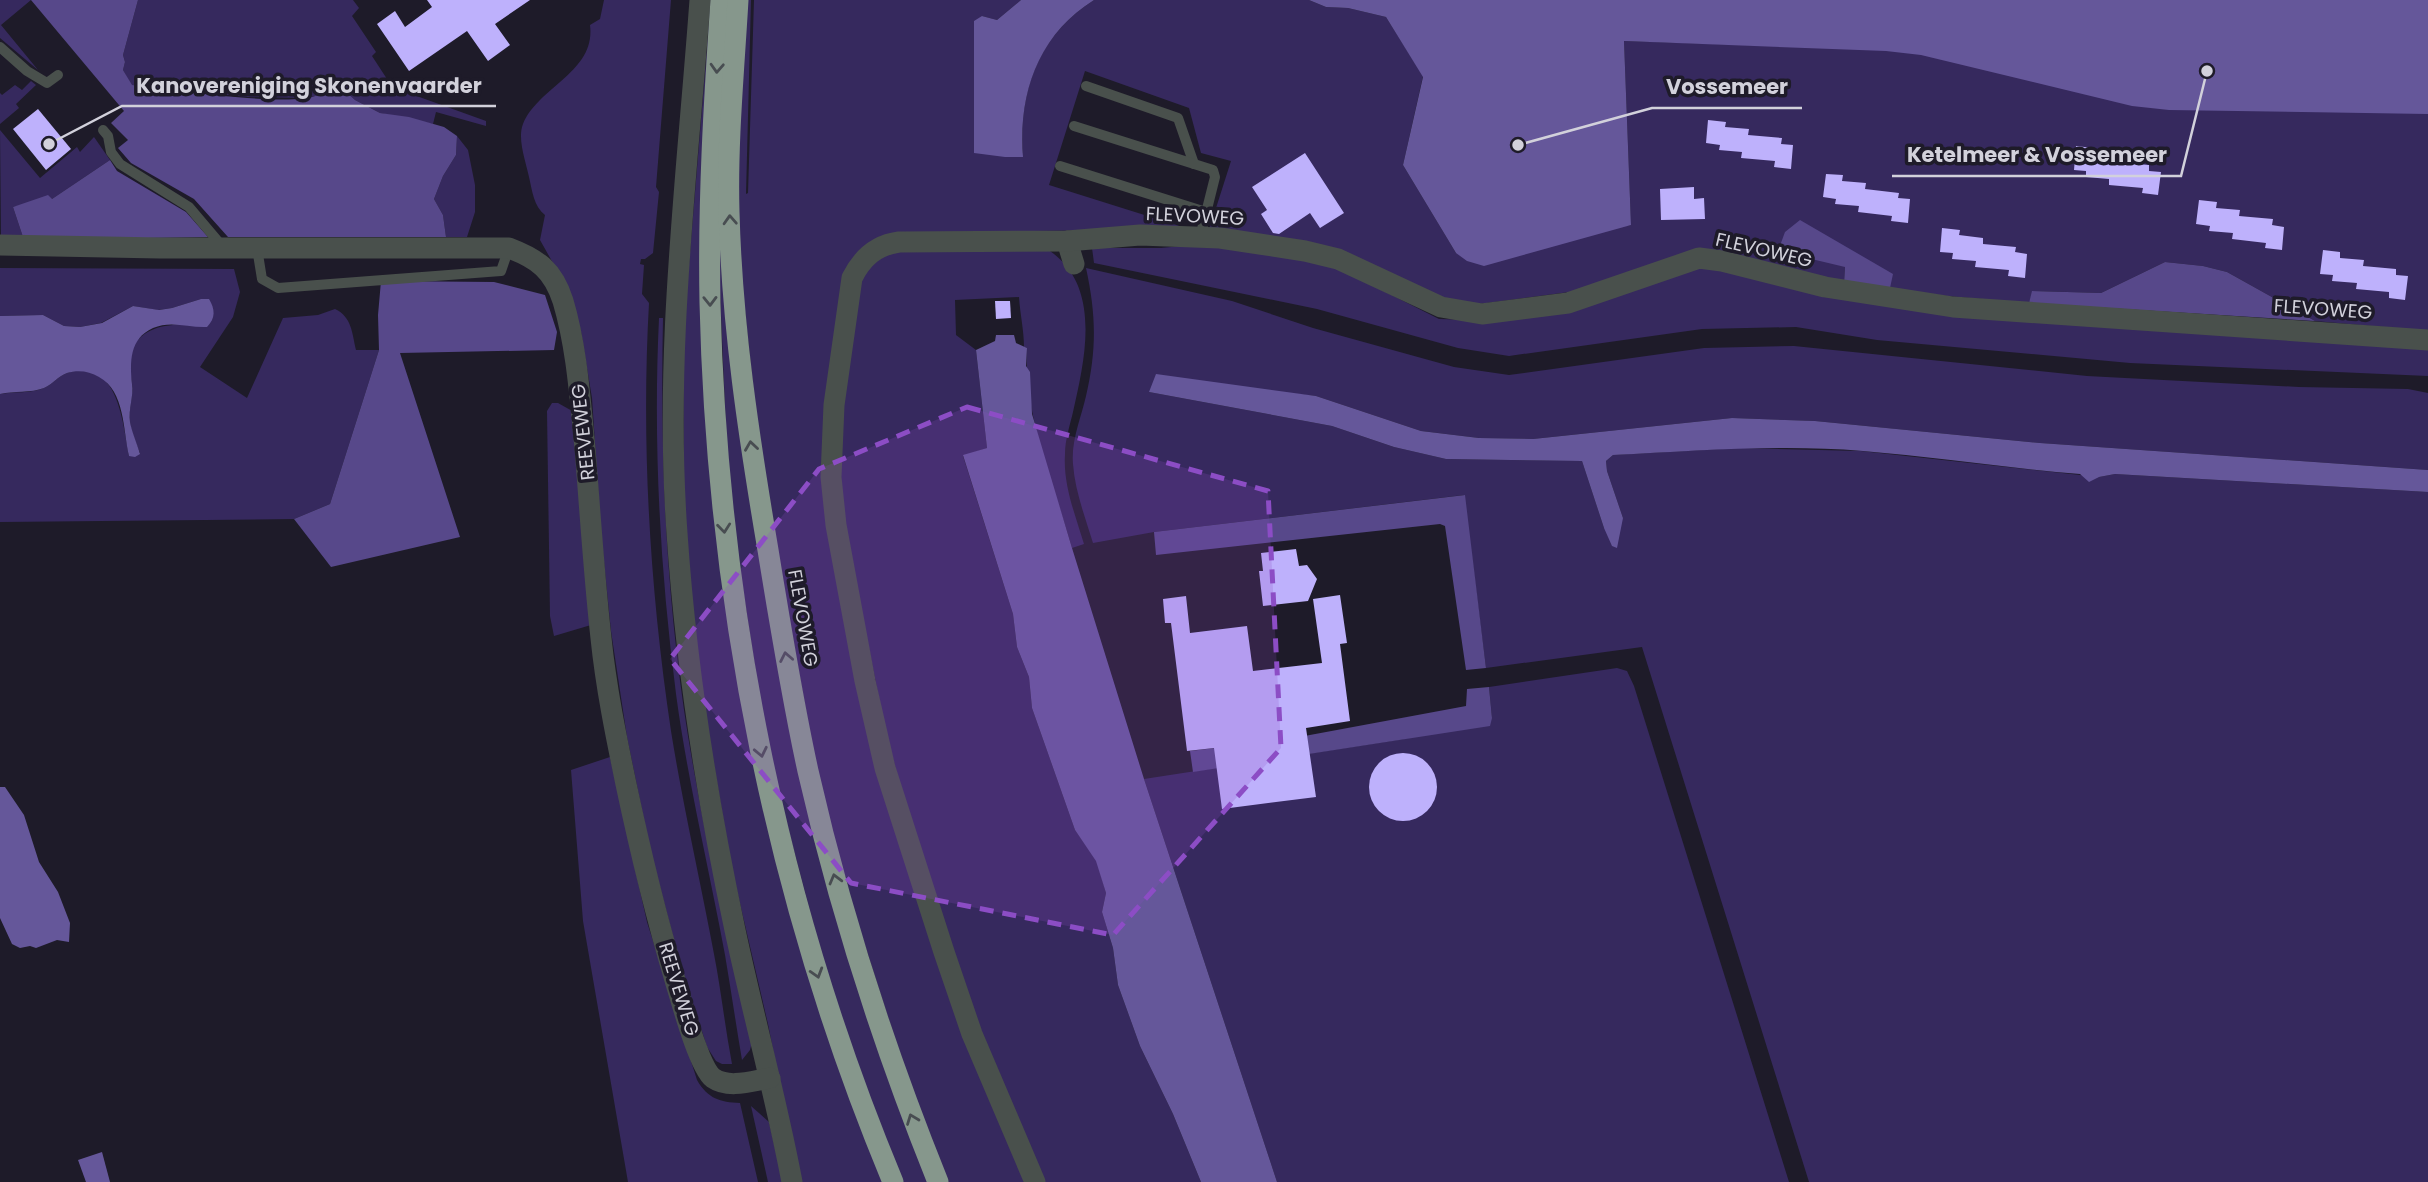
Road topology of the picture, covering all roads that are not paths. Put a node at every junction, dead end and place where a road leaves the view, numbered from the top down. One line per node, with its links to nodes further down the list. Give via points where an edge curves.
1 (700, 0): 20 (street, via 675,293 672,436 677,532 699,738 736,933)
2 (721, 0): 22 (highway, one-way to 22, via 710,301 730,583 792,889 830,1015)
3 (738, 0): 23 (highway, FLEVOWEG, one-way to 3, via 872,1008 847,922 807,769 777,611 737,339 729,211)
4 (0, 47): 5 (lane, via 47,83)
5 (58, 75)
6 (1086, 86): 9 (lane, via 1178,118)
7 (1074, 126): 9 (lane)
8 (103, 130): 15 (lane, via 120,164 189,207)
9 (1194, 164): 11 (lane, via 1213,170 1215,177)
10 (1060, 166): 11 (lane)
11 (1206, 212): 12 (lane)
12 (1200, 237): 13 (street, FLEVOWEG); 19 (street, FLEVOWEG, via 1338,259 1441,307 1482,314 1568,303 1699,258 1825,288 1954,307)
13 (1067, 241): 18 (street); 24 (street, FLEVOWEG, via 899,242 871,252 852,278 831,440 831,477 844,571 885,768 972,1034)
14 (0, 245): 15 (street, REEVEWEG)
15 (224, 248): 16 (street, REEVEWEG)
16 (257, 248): 17 (street, REEVEWEG); 17 (lane, via 262,279 278,288 501,271)
17 (509, 248): 20 (street, REEVEWEG, via 544,266 563,301 580,393 601,641 617,738 652,894 683,1004 708,1073 723,1083)
18 (1074, 264)
19 (2428, 340)
20 (770, 1078): 21 (street)
21 (792, 1182)
22 (893, 1182)
23 (938, 1182)
24 (1035, 1182)

